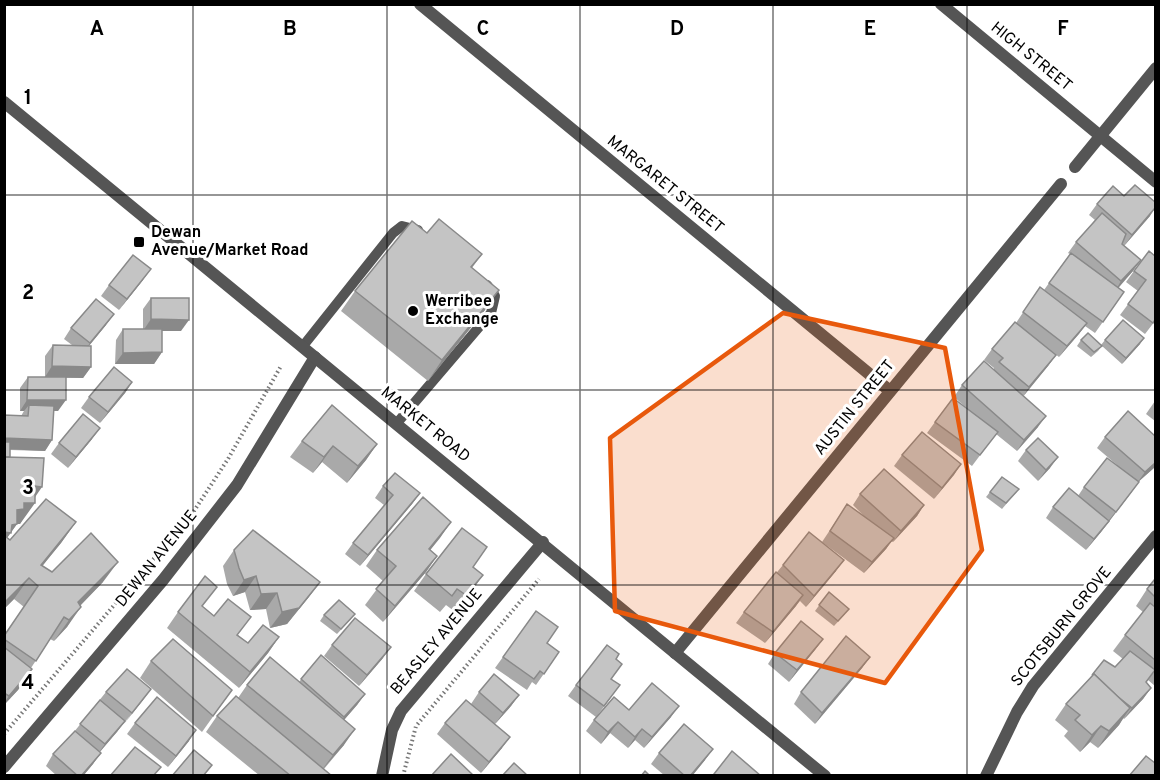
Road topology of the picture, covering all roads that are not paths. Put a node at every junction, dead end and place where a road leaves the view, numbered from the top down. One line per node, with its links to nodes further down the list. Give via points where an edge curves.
1 (420, 4): 13 (street, MARGARET STREET)
2 (940, 4): 5 (street, HIGH STREET)
3 (1155, 68): 5 (street)
4 (4, 102): 11 (street, MARKET ROAD)
5 (1100, 136): 6 (street); 7 (street, HIGH STREET)
6 (1075, 167)
7 (1155, 182)
8 (1061, 184): 13 (street, AUSTIN STREET)
9 (425, 235): 11 (lane, via 416,228 402,226 393,232)
10 (479, 279): 14 (lane, via 495,296 490,314)
11 (303, 346): 12 (street, MARKET ROAD)
12 (315, 357): 14 (street, MARKET ROAD); 18 (street, DEWAN AVENUE, via 237,485 163,580)
13 (890, 391): 17 (street, AUSTIN STREET)
14 (396, 423): 16 (street, MARKET ROAD)
15 (1155, 536): 21 (street, SCOTSBURN GROVE, via 1033,686)
16 (543, 542): 17 (street, MARKET ROAD); 19 (street, BEASLEY AVENUE, via 401,711 392,730)
17 (675, 652): 20 (street, MARKET ROAD)
18 (4, 767)
19 (382, 776)
20 (825, 776)
21 (986, 776)

